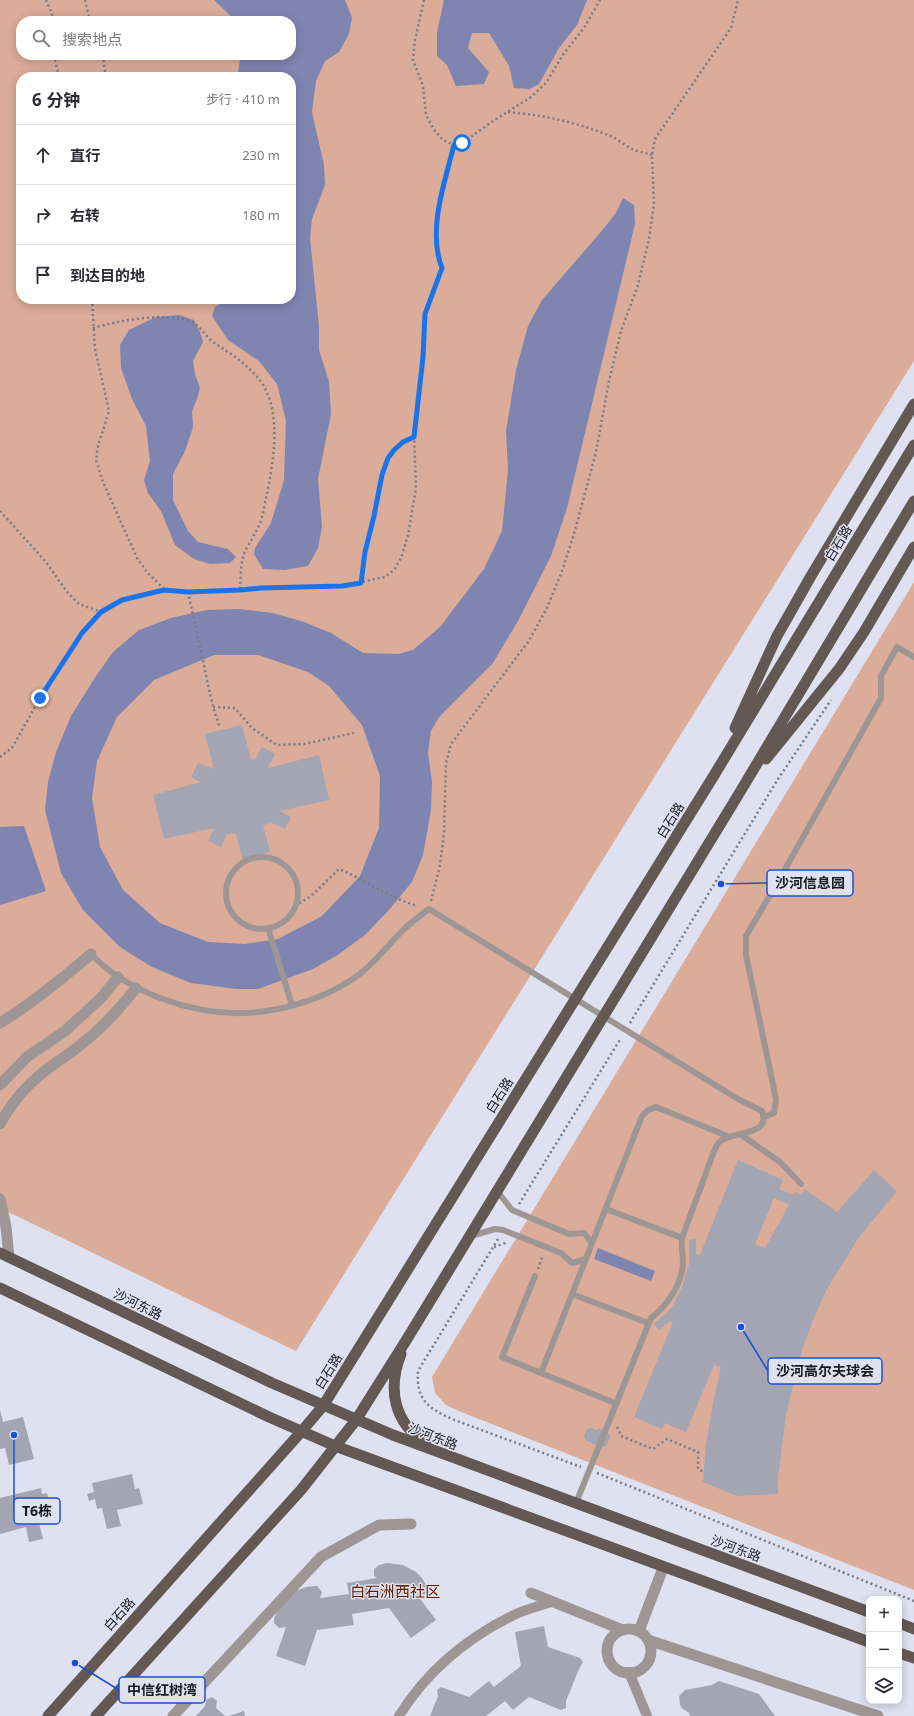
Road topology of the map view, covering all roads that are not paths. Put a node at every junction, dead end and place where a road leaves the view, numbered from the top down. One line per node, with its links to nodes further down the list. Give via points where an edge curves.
1 (914, 404): 6 (main road, via 810,576 777,636)
2 (911, 450): 6 (main road, 白石路)
3 (914, 501): 7 (main road)
4 (914, 547): 7 (main road, via 839,669)
5 (914, 657): 15 (lane, via 897,647 881,676 881,698 746,936 746,955 776,1099 774,1113)
6 (713, 777): 35 (main road, 白石路)
7 (740, 792): 20 (main road)
8 (268, 928): 8 (lane, via 281,923 289,916 298,895 297,884 285,865 264,856 254,857 242,863 233,872 227,883 226,895 229,907 236,918 258,929); 12 (lane)
9 (90, 954): 10 (lane); 13 (street, via 55,986)
10 (118, 977): 11 (lane); 14 (street, via 102,997 65,1031 27,1057)
11 (136, 988): 12 (lane, via 177,1003 244,1014); 16 (street, via 118,1011 21,1093)
12 (292, 1005): 15 (lane, via 328,993 350,982 429,909 738,1099 762,1111)
13 (0, 1023)
14 (0, 1085)
15 (764, 1117): 17 (lane, via 763,1124 758,1129)
16 (0, 1124)
17 (740, 1134): 18 (lane); 19 (lane, via 780,1162)
18 (730, 1137): 22 (lane, via 656,1107 648,1110 642,1116); 24 (lane, via 720,1142 714,1151)
19 (801, 1184)
20 (497, 1191): 23 (main road); 25 (lane, via 507,1206 515,1211 569,1234 584,1233)
21 (0, 1199): 26 (street, via 5,1221)
22 (606, 1209): 24 (lane); 25 (lane)
23 (469, 1237): 27 (lane, via 495,1229 503,1230 561,1253 572,1262); 32 (main road)
24 (682, 1238): 31 (lane, via 683,1264 672,1294 665,1306)
25 (592, 1243): 27 (lane)
26 (4, 1255): 35 (main road, 沙河东路)
27 (586, 1259): 30 (lane)
28 (535, 1276): 33 (lane, via 502,1357)
29 (0, 1288): 37 (main road)
30 (572, 1294): 31 (lane); 33 (lane)
31 (648, 1323): 34 (lane)
32 (407, 1339): 36 (main road); 39 (main road, via 396,1375 396,1407 401,1419 418,1439)
33 (541, 1373): 34 (lane)
34 (615, 1403): 40 (lane)
35 (323, 1406): 36 (main road, 沙河东路); 37 (main road, 白石路)
36 (356, 1420): 38 (main road); 39 (main road, 沙河东路)
37 (302, 1432): 38 (main road); 55 (main road, 白石路)
38 (335, 1446): 42 (main road); 56 (main road, via 302,1490)
39 (440, 1453): 40 (main road, 沙河东路)
40 (576, 1503): 45 (main road, 沙河东路)
41 (411, 1524): 57 (street, via 379,1525 321,1557)
42 (663, 1568): 49 (street); 51 (main road)
43 (531, 1593): 44 (street)
44 (551, 1602): 48 (street); 58 (street, via 517,1614 456,1650 430,1675)
45 (866, 1611)
46 (902, 1624): 47 (main road)
47 (914, 1629)
48 (624, 1630): 49 (street); 54 (street, via 612,1637 607,1650 608,1657 616,1668)
49 (639, 1631): 50 (street)
50 (648, 1640): 54 (street, via 648,1662 636,1671); 60 (street)
51 (866, 1641)
52 (902, 1654): 53 (main road)
53 (914, 1658)
54 (629, 1672): 59 (street)
55 (48, 1716)
56 (96, 1716)
57 (173, 1716)
58 (399, 1716)
59 (647, 1716)
60 (878, 1716)

